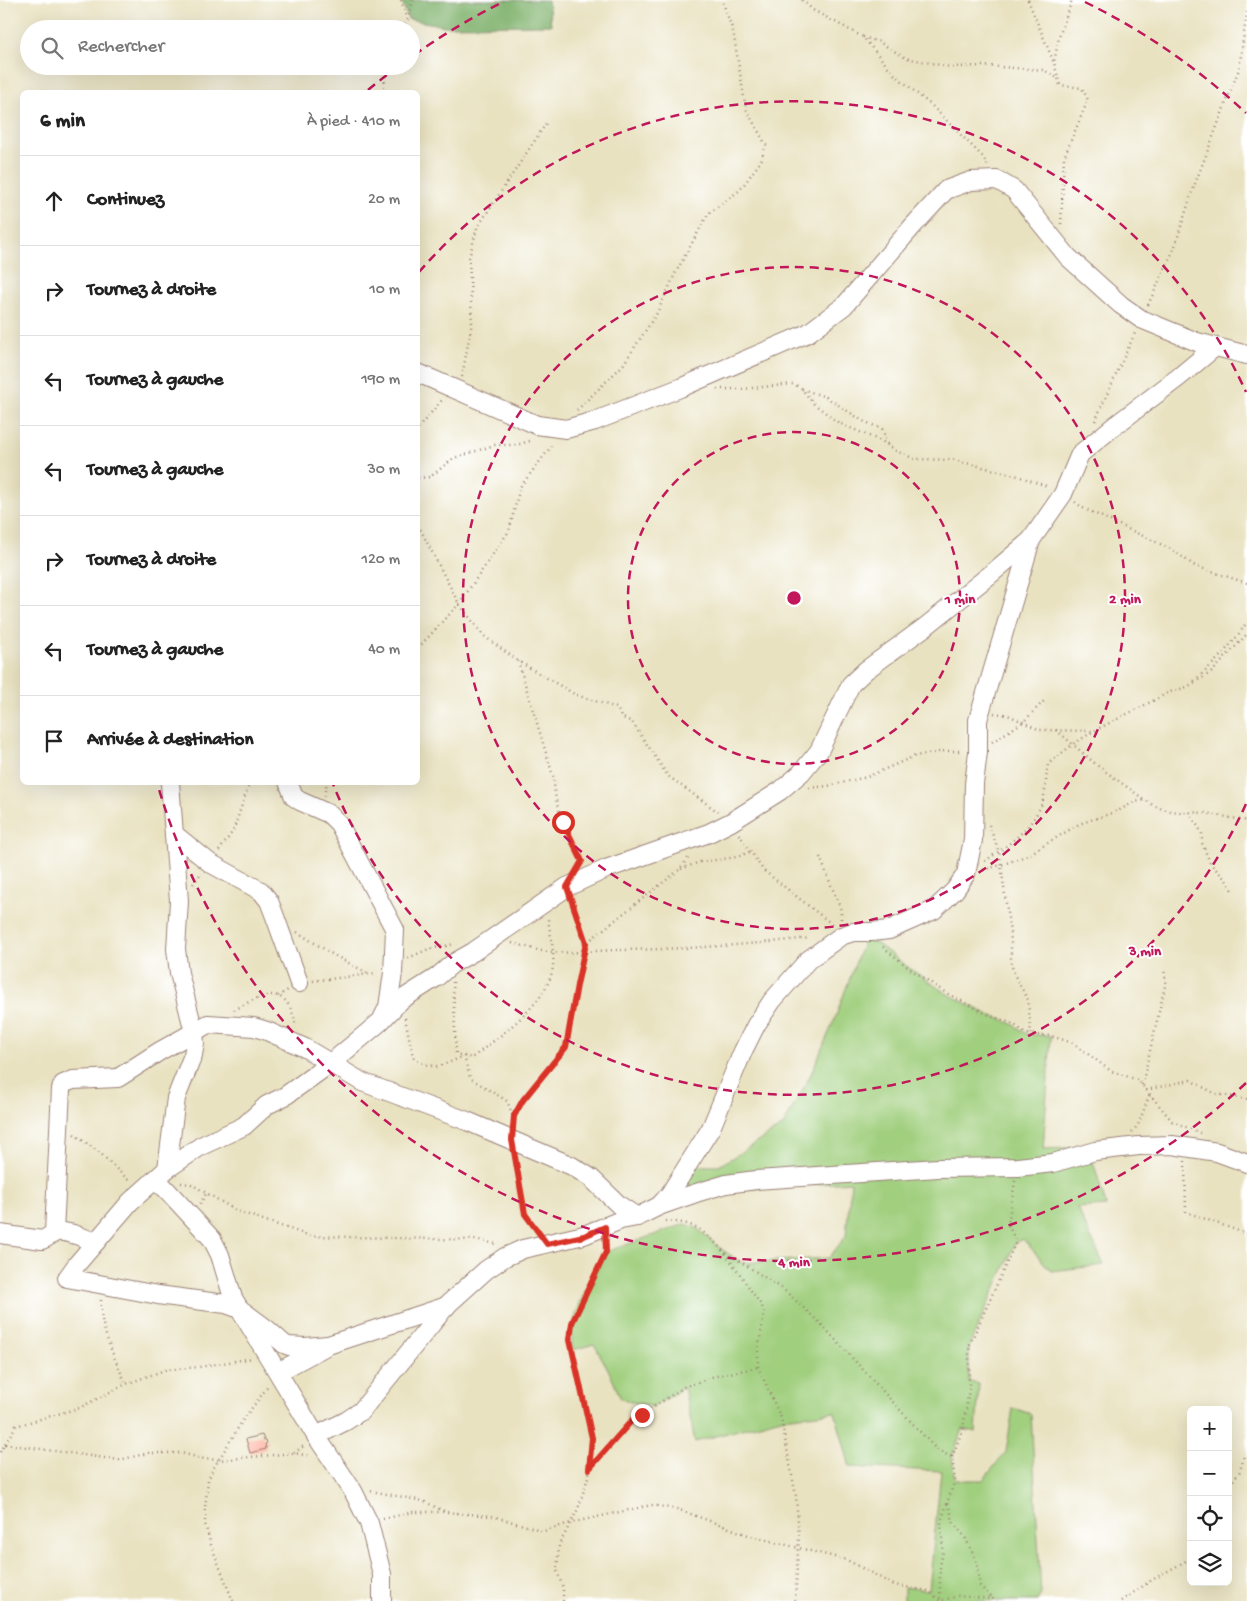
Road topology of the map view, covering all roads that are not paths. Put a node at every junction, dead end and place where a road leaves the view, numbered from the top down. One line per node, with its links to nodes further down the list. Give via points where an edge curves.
1 (1215, 347): 2 (street); 3 (street, via 1141,319 1121,305 1068,257 1014,190 997,180 971,181 946,190 844,306 808,333 596,421 566,429 537,425); 4 (street, via 1080,454 1064,494)
2 (1247, 356)
3 (420, 374)
4 (1031, 540): 9 (street, via 851,684 819,751 780,791 710,833 606,869 567,887 401,1000); 14 (street, via 978,720 973,840 966,874 934,910 889,930 841,935 808,960 756,1025 711,1128 669,1195)
5 (170, 785): 7 (street)
6 (289, 785): 9 (street, via 294,797 329,814 339,824 395,930 388,1007)
7 (174, 834): 8 (street, via 210,864 261,891 269,901); 10 (street, via 179,901 177,960)
8 (299, 983)
9 (380, 1022): 11 (street)
10 (194, 1032): 11 (street, via 208,1024 241,1025 267,1031); 13 (street, via 193,1055 179,1088); 16 (street, via 118,1078 73,1080 63,1084)
11 (331, 1063): 13 (street, via 267,1105 244,1126 200,1146); 15 (street, via 362,1082 467,1121 583,1172)
12 (1247, 1163): 14 (street, via 1217,1152 1172,1145 1115,1148 1053,1163 726,1184 696,1193)
13 (161, 1179): 18 (street, via 130,1202); 20 (street, via 212,1239)
14 (662, 1213): 15 (street)
15 (637, 1217): 19 (street, via 621,1220 584,1236 523,1249 505,1257)
16 (54, 1233): 17 (street, via 42,1240); 18 (street, via 68,1233)
17 (0, 1234)
18 (96, 1242): 20 (street, via 67,1278 221,1303)
19 (448, 1305): 21 (street); 23 (street, via 361,1411)
20 (240, 1310): 21 (street, via 284,1344 305,1347); 22 (street)
21 (328, 1345): 22 (street)
22 (278, 1372): 23 (street)
23 (316, 1436): 24 (street, via 362,1506 369,1523 382,1574)
24 (382, 1601)

